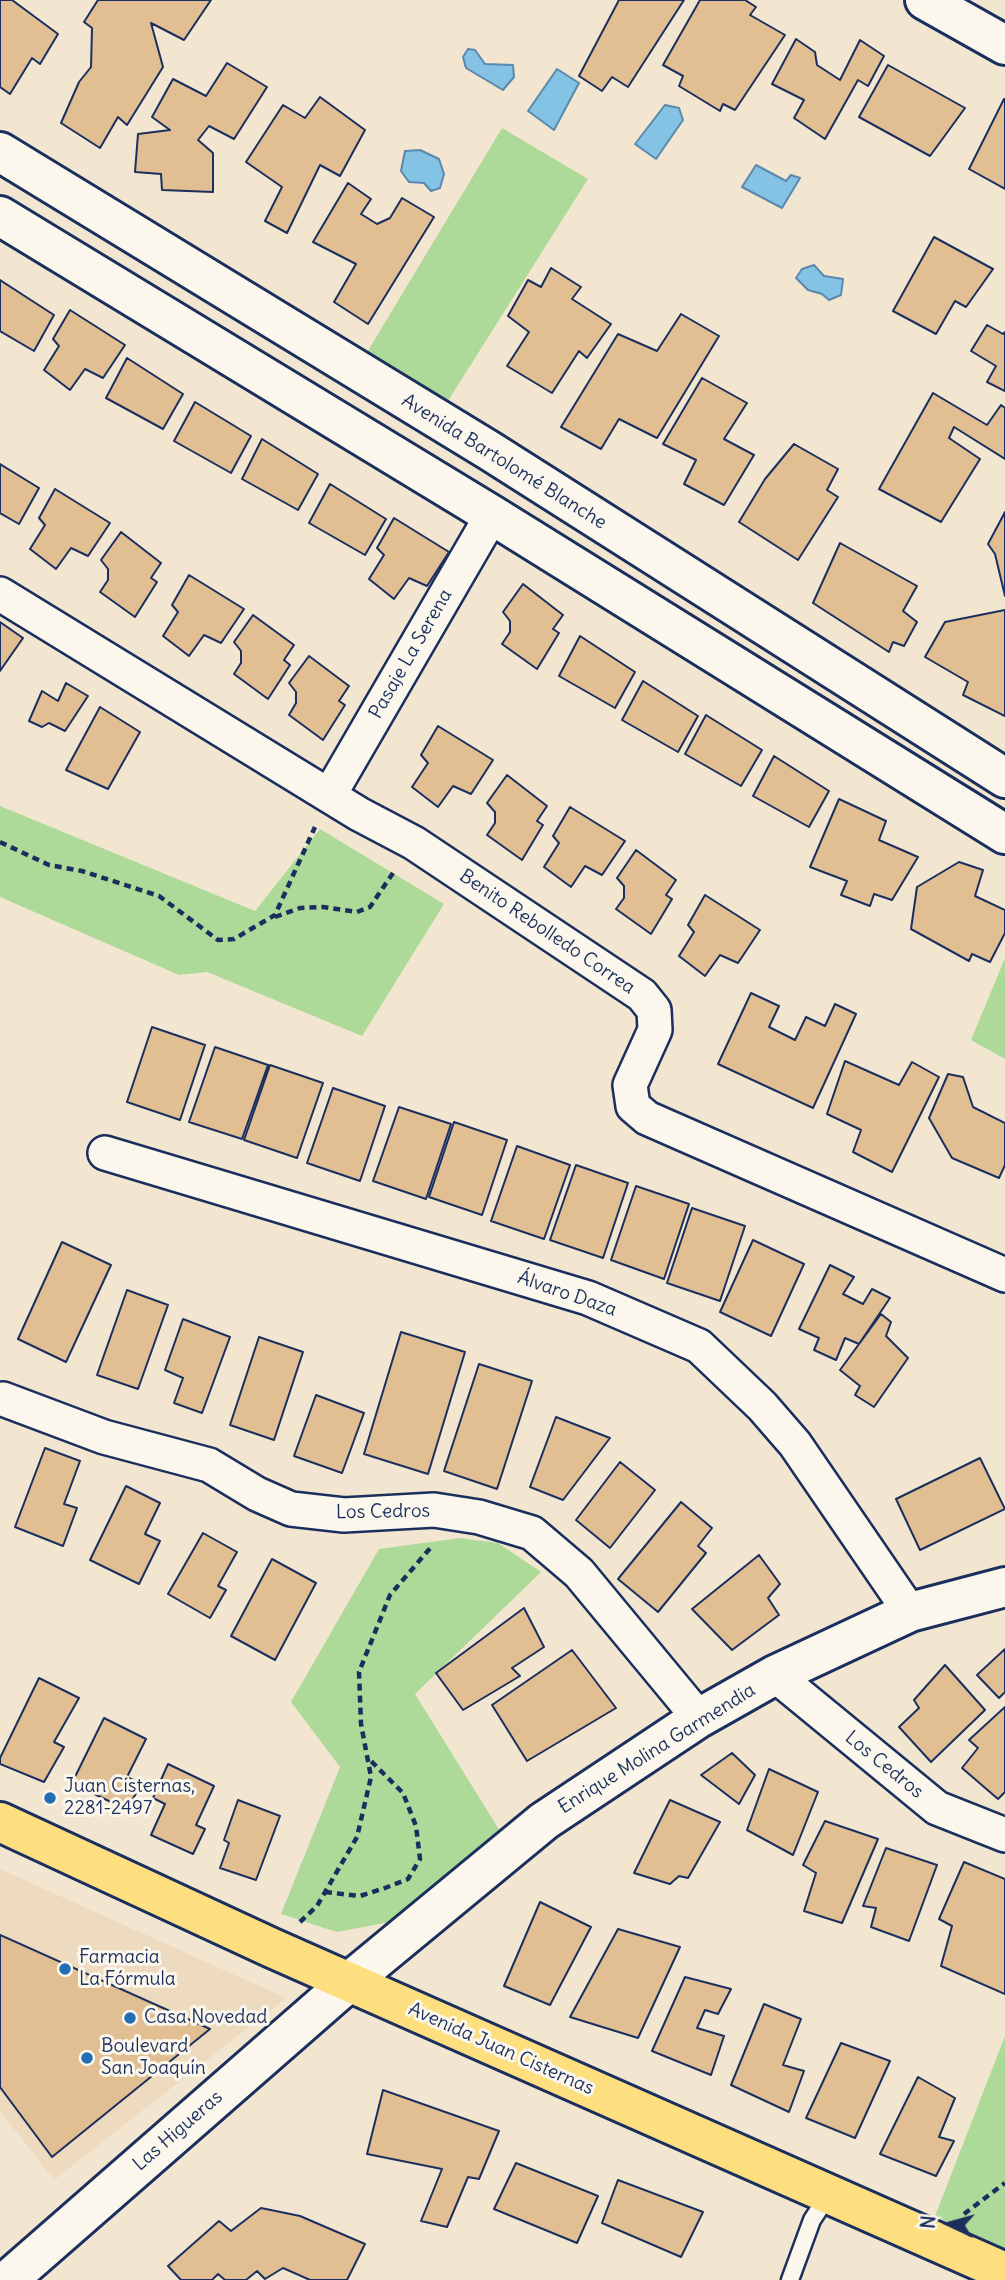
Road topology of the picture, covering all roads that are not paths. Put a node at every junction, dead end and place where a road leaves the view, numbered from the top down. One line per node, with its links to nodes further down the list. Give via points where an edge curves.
1 (925, 0): 2 (street)
2 (1005, 45)
3 (0, 152): 7 (street, Avenida Bartolomé Blanche, via 490,451)
4 (0, 216): 5 (street)
5 (492, 515): 8 (street, Pasaje La Serena); 9 (street)
6 (0, 594): 8 (street, Benito Rebolledo Correa)
7 (1005, 778)
8 (330, 794): 11 (street, Benito Rebolledo Correa, via 414,843 642,995 654,1010 655,1030 630,1085 633,1106 647,1118)
9 (1005, 834)
10 (105, 1153): 14 (street, Álvaro Daza, via 587,1298 699,1346 795,1444)
11 (1005, 1275)
12 (3, 1399): 16 (street, Los Cedros, via 104,1437 209,1465 291,1509 344,1515 434,1510 480,1517 532,1533 579,1573)
13 (1005, 1587): 14 (street, Enrique Molina Garmendia)
14 (910, 1612): 15 (street, Enrique Molina Garmendia)
15 (775, 1675): 16 (street, Enrique Molina Garmendia); 18 (street, Los Cedros, via 937,1808)
16 (699, 1718): 19 (street, Enrique Molina Garmendia, via 544,1821)
17 (0, 1822): 19 (main road, Avenida Juan Cisternas)
18 (1005, 1835)
19 (349, 1982): 20 (main road, Avenida Juan Cisternas); 22 (street, Las Higueras)
20 (829, 2194): 21 (main road, Avenida Juan Cisternas); 23 (lane, via 812,2220)
21 (1005, 2272)
22 (8, 2280)
23 (790, 2280)

